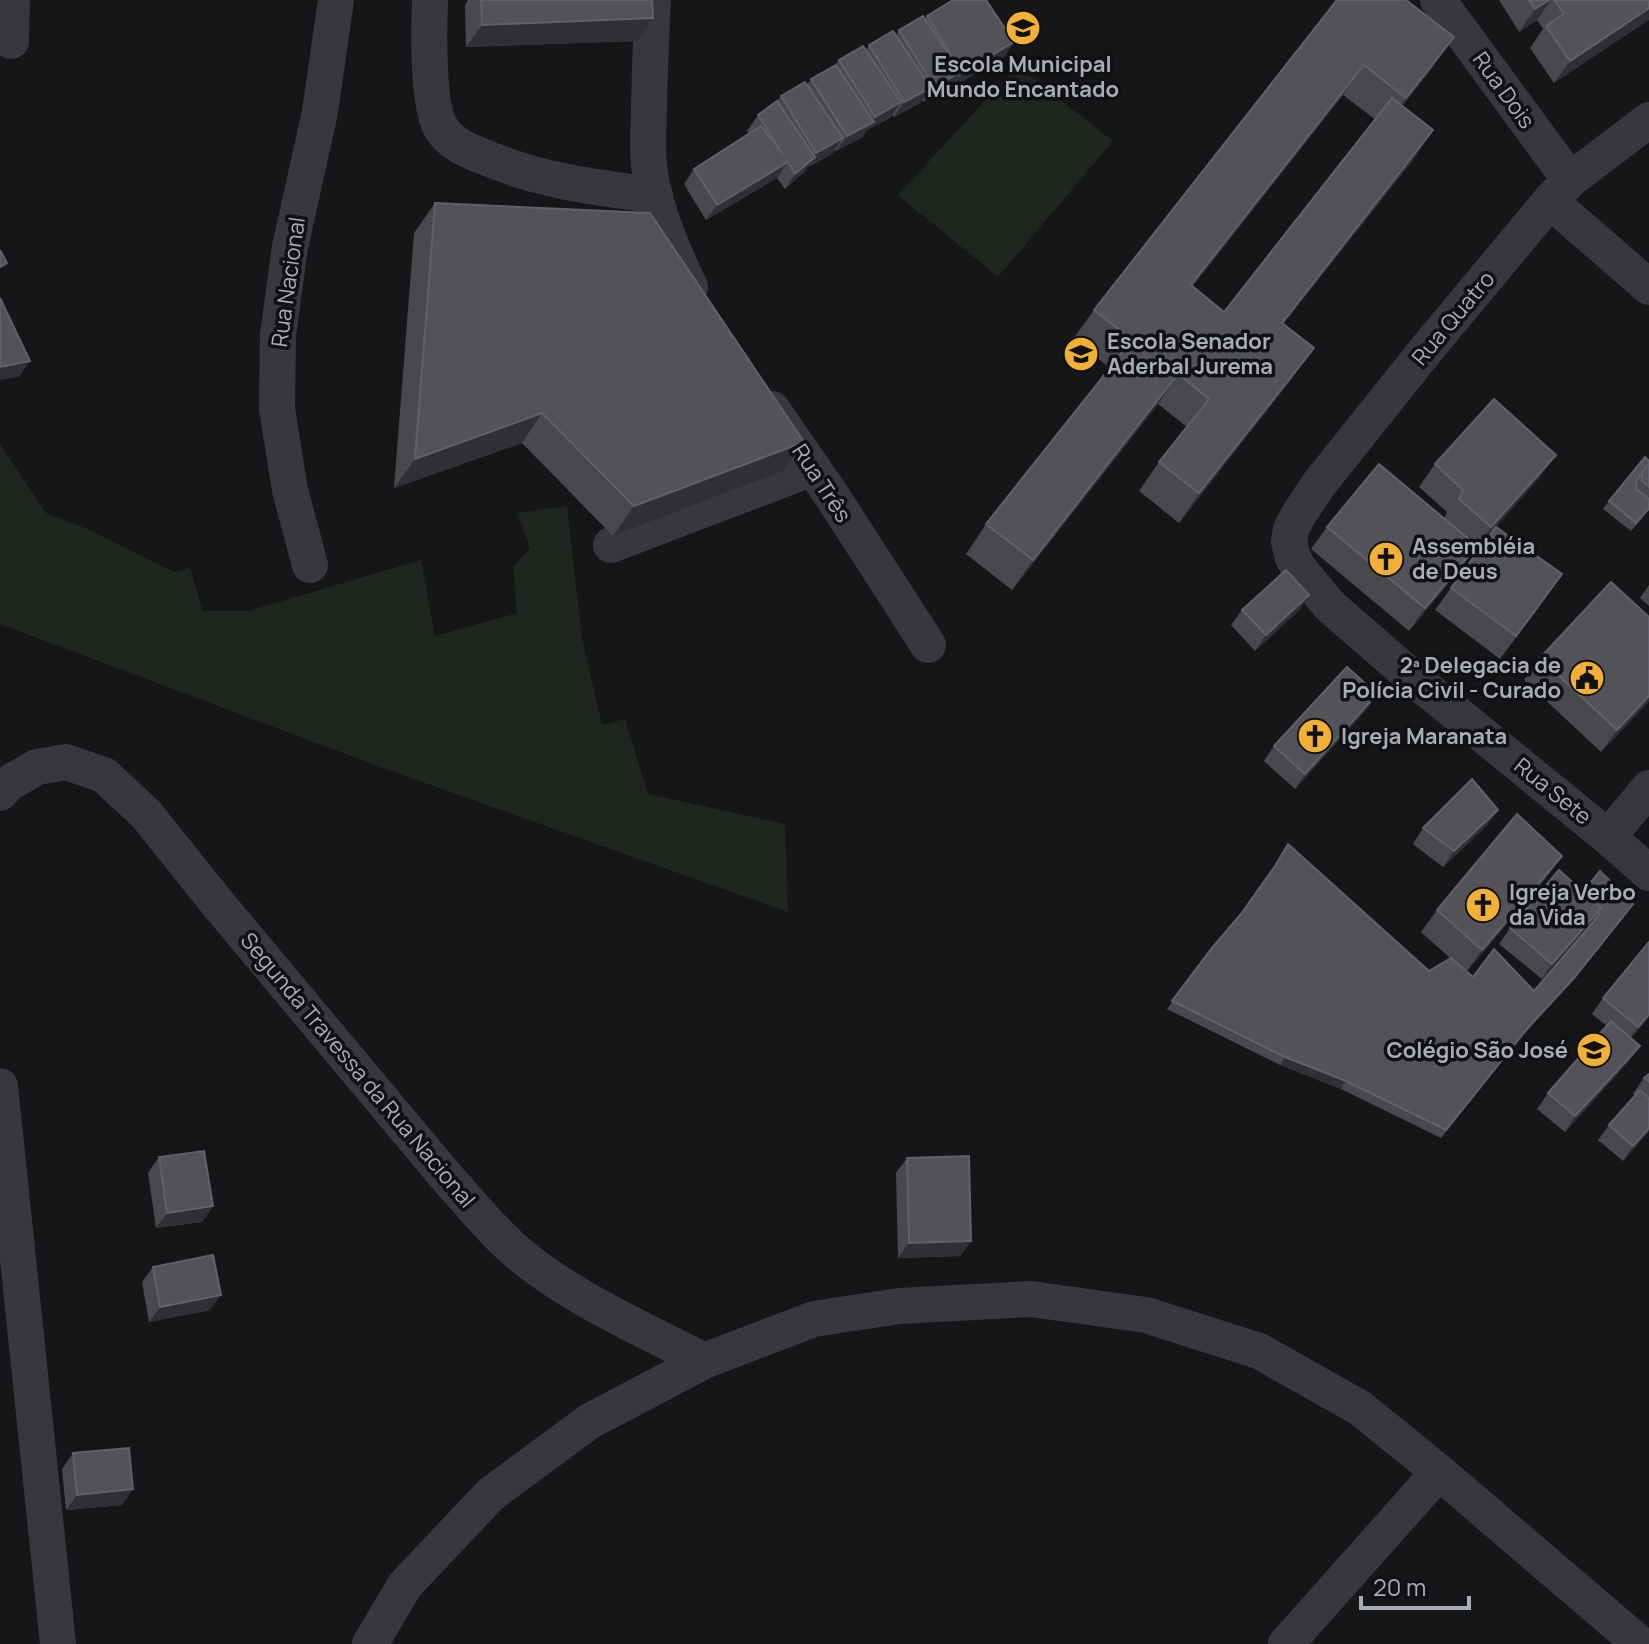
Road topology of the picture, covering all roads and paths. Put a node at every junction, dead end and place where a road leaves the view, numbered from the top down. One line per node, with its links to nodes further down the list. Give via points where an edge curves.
1 (12, 0): 6 (street)
2 (336, 0): 16 (street, Rua Nacional, via 278,335 277,409 290,490)
3 (653, 0): 9 (street, via 649,165)
4 (1446, 3): 8 (street, Rua Dois)
5 (430, 10): 9 (street, via 432,96 440,127 457,146 575,185)
6 (11, 41)
7 (1649, 120): 8 (street, Rua Quatro)
8 (1560, 191): 10 (street, Rua Dois); 14 (street, Rua Quatro, via 1319,484 1291,529)
9 (655, 195): 11 (street, via 678,262)
10 (1649, 287)
11 (703, 308)
12 (753, 382): 13 (street, Rua Três)
13 (813, 468): 15 (street); 17 (street, Rua Três)
14 (1289, 542): 20 (street, Rua Sete, via 1300,570 1330,606)
15 (611, 545)
16 (310, 565)
17 (928, 645)
18 (1649, 788): 20 (street)
19 (0, 793): 23 (street, Segunda Travessa da Rua Nacional, via 37,767 66,762 104,775 146,814 439,1168 516,1252 560,1284)
20 (1608, 837): 21 (street, Rua Sete)
21 (1649, 873)
22 (0, 1086): 25 (street)
23 (704, 1361): 24 (street, via 814,1319 899,1306 1031,1299 1146,1315 1259,1351 1360,1408); 26 (street, via 590,1421 491,1494 405,1585)
24 (1439, 1472): 27 (street); 28 (street)
25 (58, 1644)
26 (370, 1644)
27 (1286, 1644)
28 (1640, 1644)

